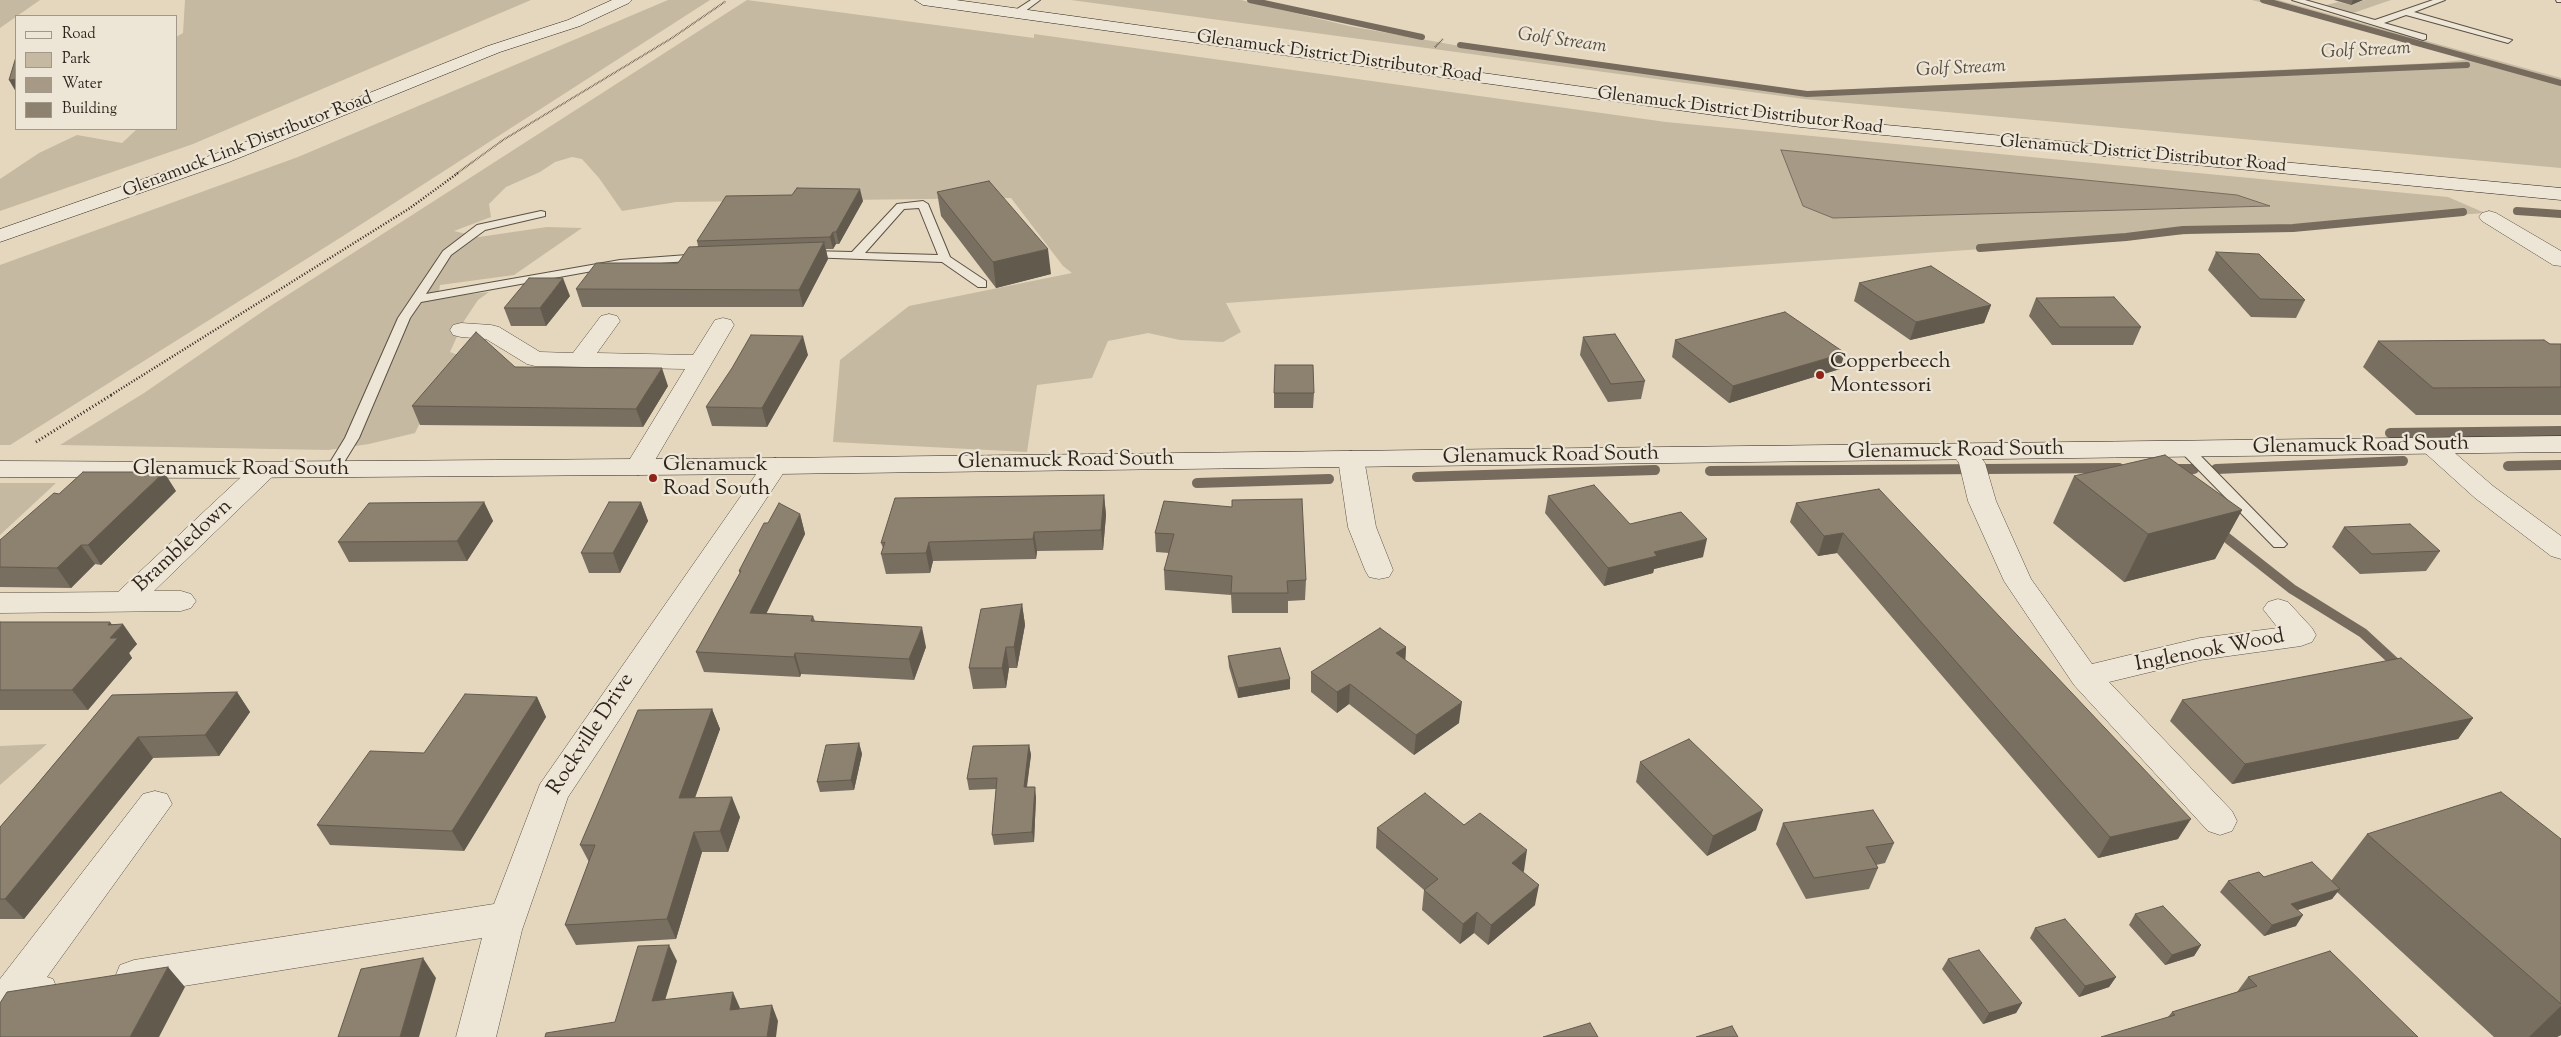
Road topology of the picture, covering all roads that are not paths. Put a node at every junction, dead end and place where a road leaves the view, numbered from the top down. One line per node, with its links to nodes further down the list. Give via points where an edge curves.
1 (591, 0): 12 (main road, Glenamuck Link Distributor Road)
2 (624, 0): 12 (main road, Glenamuck Link Distributor Road, via 574,23)
3 (923, 0): 7 (main road, Glenamuck District Distributor Road)
4 (995, 0): 7 (main road, Glenamuck District Distributor Road)
5 (2296, 0): 9 (lane)
6 (2441, 0): 8 (lane)
7 (1027, 6): 13 (main road, Glenamuck District Distributor Road, via 1801,110); 14 (main road, Glenamuck District Distributor Road, via 1800,122)
8 (2406, 13): 9 (lane); 11 (lane)
9 (2375, 23): 10 (lane)
10 (2423, 37)
11 (2508, 40)
12 (494, 49): 17 (main road, Glenamuck Link Distributor Road, via 277,137)
13 (2561, 181)
14 (2561, 194)
15 (541, 214): 24 (lane, via 481,226 447,253)
16 (2489, 217): 22 (main road)
17 (0, 236)
18 (798, 254): 19 (lane)
19 (857, 254): 21 (lane); 21 (lane, via 901,206 923,204)
20 (711, 257): 24 (lane, via 620,263)
21 (945, 259): 23 (lane)
22 (2561, 260)
23 (982, 284)
24 (416, 299): 39 (lane, via 404,318 352,438)
25 (609, 321): 28 (main road)
26 (724, 325): 29 (main road)
27 (461, 330): 28 (main road, via 492,332 535,359)
28 (580, 360): 29 (main road)
29 (701, 362): 36 (main road)
30 (2561, 444): 31 (main road, Glenamuck Road South)
31 (2432, 446): 32 (main road, Glenamuck Road South); 41 (main road, via 2484,492)
32 (2186, 449): 34 (main road, Glenamuck Road South); 40 (lane)
33 (1351, 459): 34 (main road, Glenamuck Road South); 35 (main road, Glenamuck Road South); 42 (main road, via 1362,527)
34 (1971, 464): 47 (main road, via 1982,500 2018,582)
35 (775, 466): 36 (main road, Glenamuck Road South); 50 (main road, Rockville Drive, via 552,793)
36 (638, 467): 39 (main road, Glenamuck Road South)
37 (0, 469): 38 (main road, Glenamuck Road South)
38 (264, 470): 39 (main road, Glenamuck Road South); 43 (main road, Brambledown)
39 (333, 470)
40 (2279, 544)
41 (2561, 550)
42 (1379, 570)
43 (125, 602): 44 (main road, Brambledown); 45 (main road, Brambledown)
44 (181, 602)
45 (0, 603)
46 (2278, 609): 47 (main road, Inglenook Wood, via 2300,635 2200,649)
47 (2085, 677): 49 (main road)
48 (155, 804): 50 (main road, via 10,996)
49 (2220, 821)
50 (508, 918): 51 (main road, Rockville Drive)
51 (476, 1037)

